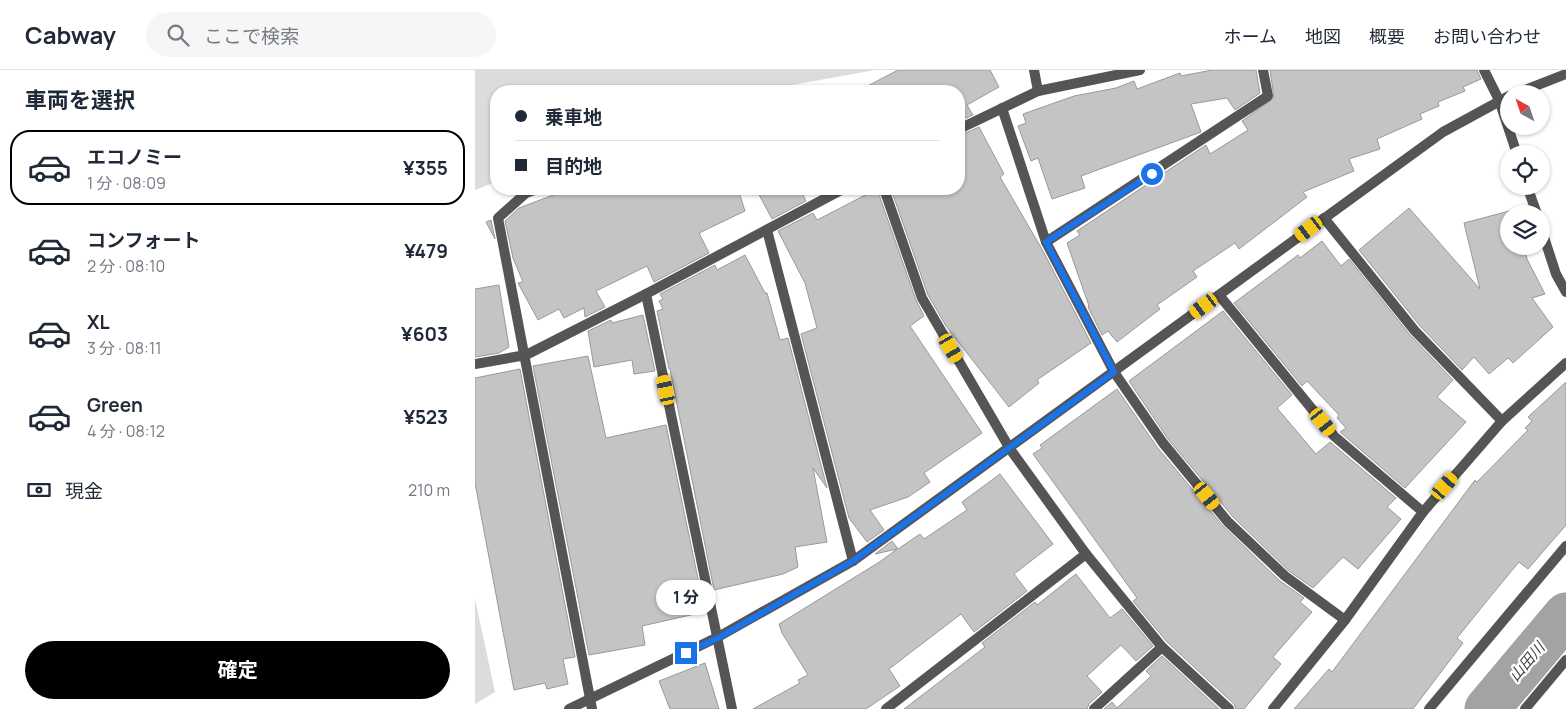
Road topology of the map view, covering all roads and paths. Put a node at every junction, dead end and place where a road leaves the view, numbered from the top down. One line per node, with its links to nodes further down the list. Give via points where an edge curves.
1 (1034, 70): 7 (street)
2 (1140, 70): 7 (street)
3 (1263, 70): 17 (street, via 1268,96)
4 (1484, 70): 8 (street)
5 (1566, 74): 6 (street)
6 (1538, 85)
7 (1038, 92): 10 (street)
8 (1500, 92)
9 (1500, 100): 15 (street, via 1443,132)
10 (1002, 108): 11 (street); 17 (street)
11 (965, 126)
12 (525, 195): 22 (street, via 498,218)
13 (829, 195): 16 (street)
14 (886, 195): 27 (street, via 922,298)
15 (1324, 218): 21 (street); 26 (street, via 1415,331)
16 (767, 230): 20 (street); 31 (street)
17 (1046, 242): 25 (street)
18 (1550, 254): 19 (street)
19 (1566, 292)
20 (646, 294): 22 (street); 33 (street)
21 (1219, 296): 25 (street); 28 (street, via 1334,436)
22 (526, 354): 24 (street); 36 (street)
23 (1566, 362): 26 (street)
24 (475, 364)
25 (1114, 372): 27 (street); 32 (street, via 1163,443 1228,522 1285,576)
26 (1502, 421): 28 (street)
27 (1010, 449): 30 (street); 31 (street)
28 (1423, 512): 32 (street)
29 (1566, 546): 43 (street)
30 (1086, 554): 34 (street); 39 (street)
31 (853, 561): 33 (street)
32 (1345, 620): 42 (street)
33 (718, 638): 36 (street); 38 (street)
34 (1162, 647): 40 (street); 41 (street)
35 (1566, 660): 44 (street)
36 (591, 704): 37 (street)
37 (569, 709)
38 (732, 709)
39 (886, 709)
40 (1094, 709)
41 (1229, 709)
42 (1273, 709)
43 (1429, 709)
44 (1525, 709)

